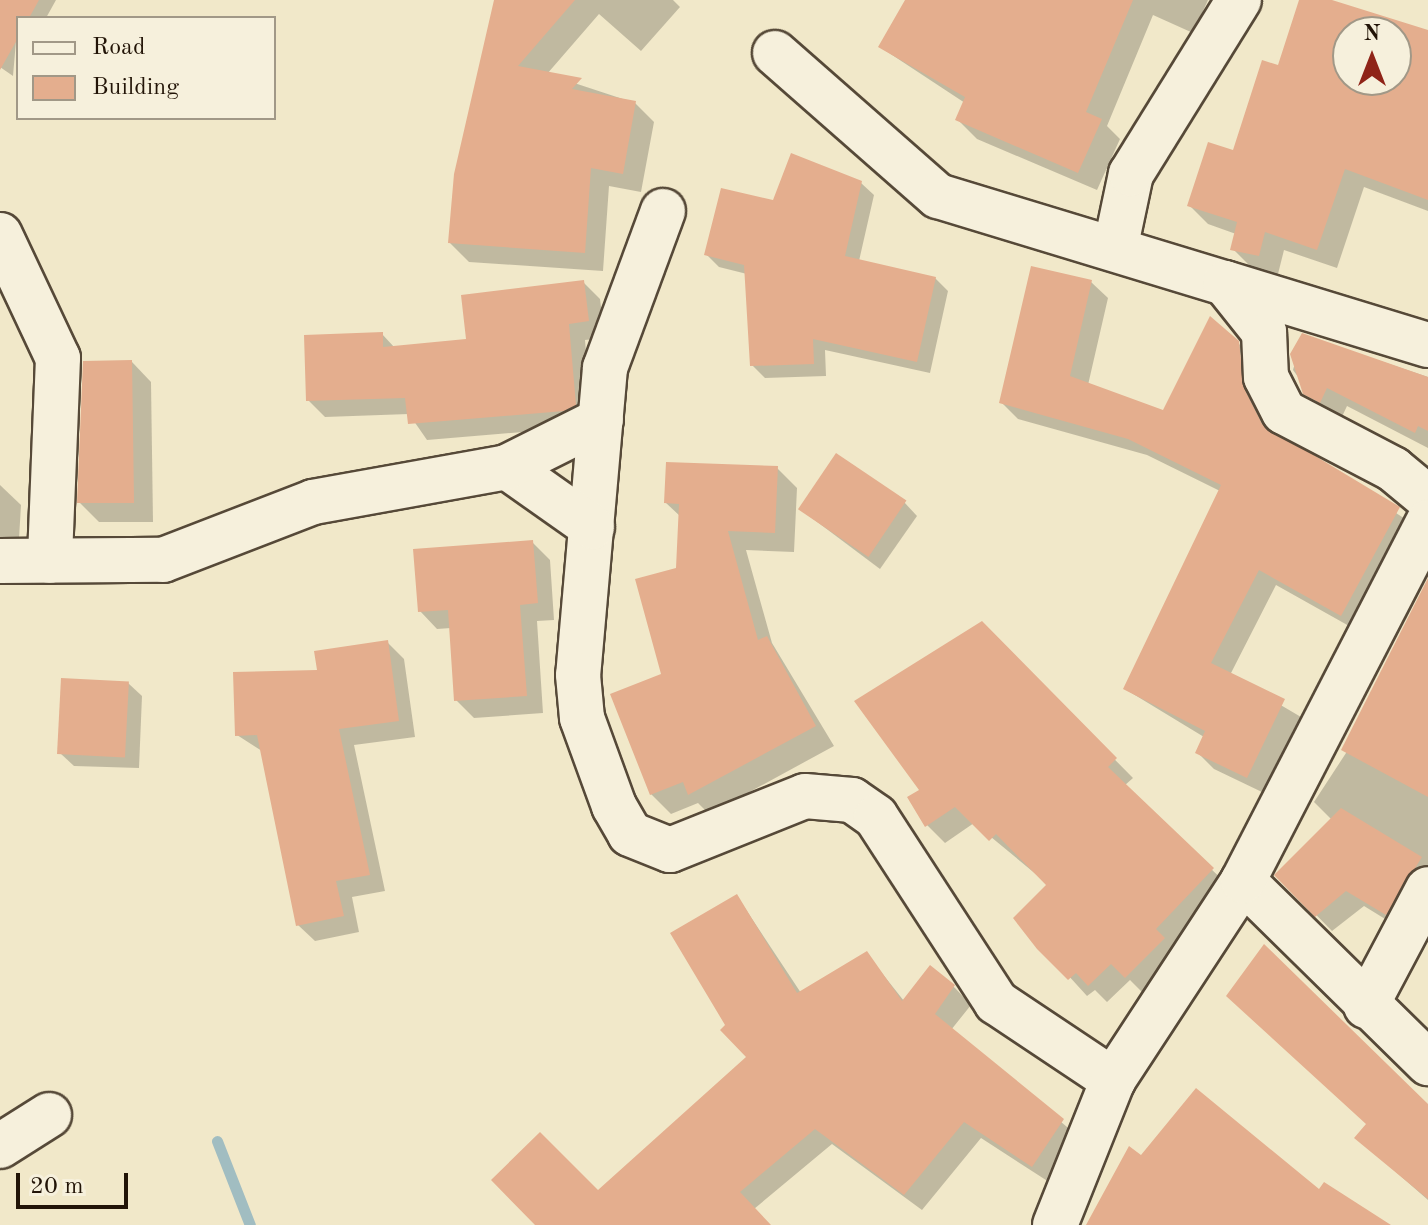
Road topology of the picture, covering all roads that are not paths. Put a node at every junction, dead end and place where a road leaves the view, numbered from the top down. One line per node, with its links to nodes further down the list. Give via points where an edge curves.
1 (1239, 0): 5 (street, via 1131,174)
2 (775, 53): 5 (street, via 938,196)
3 (663, 211): 8 (street, via 605,368)
4 (0, 235): 14 (street, via 58,358)
5 (1116, 245): 6 (street)
6 (1225, 283): 7 (street); 10 (street, via 1264,332 1266,377 1284,412 1393,469)
7 (1428, 345)
8 (601, 420): 9 (street); 12 (street)
9 (507, 467): 12 (street); 14 (street, via 313,502 163,560)
10 (1428, 498)
11 (1428, 522): 15 (street)
12 (592, 527): 19 (street, via 578,675 582,718 630,834 670,850 805,796 852,800 876,817 996,1002)
13 (0, 561): 14 (street)
14 (50, 561)
15 (1243, 881): 17 (street); 19 (street)
16 (1428, 889): 17 (street)
17 (1366, 1006): 18 (street)
18 (1428, 1063)
19 (1113, 1080): 22 (street)
20 (49, 1115): 21 (street)
21 (0, 1146)
22 (1055, 1225)

